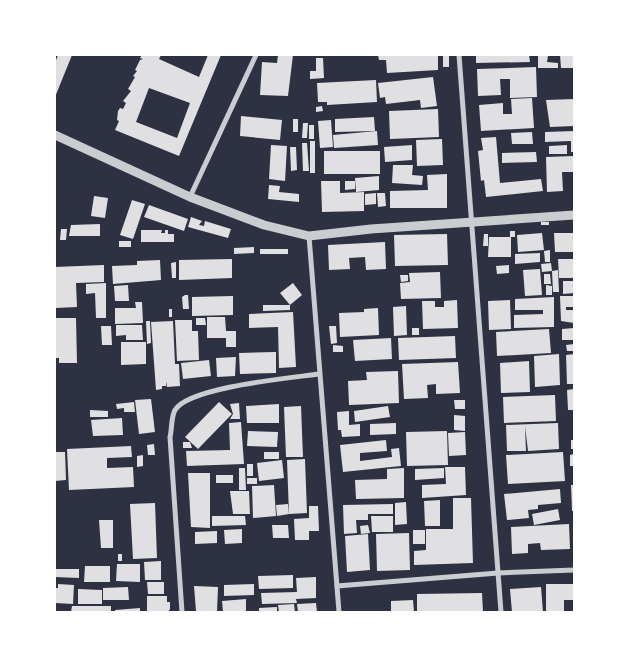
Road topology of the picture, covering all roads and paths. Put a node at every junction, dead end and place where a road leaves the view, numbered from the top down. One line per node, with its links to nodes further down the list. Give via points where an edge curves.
1 (256, 55): 4 (street)
2 (460, 55): 6 (street)
3 (55, 135): 4 (street)
4 (190, 196): 7 (street, via 264,225)
5 (574, 215): 6 (street)
6 (470, 221): 7 (street); 10 (street)
7 (309, 236): 8 (street)
8 (319, 374): 11 (street); 12 (street, via 212,391 183,403 175,411 170,437)
9 (574, 570): 10 (street)
10 (498, 573): 11 (street); 14 (street)
11 (338, 586): 13 (street)
12 (182, 612)
13 (340, 612)
14 (501, 612)

